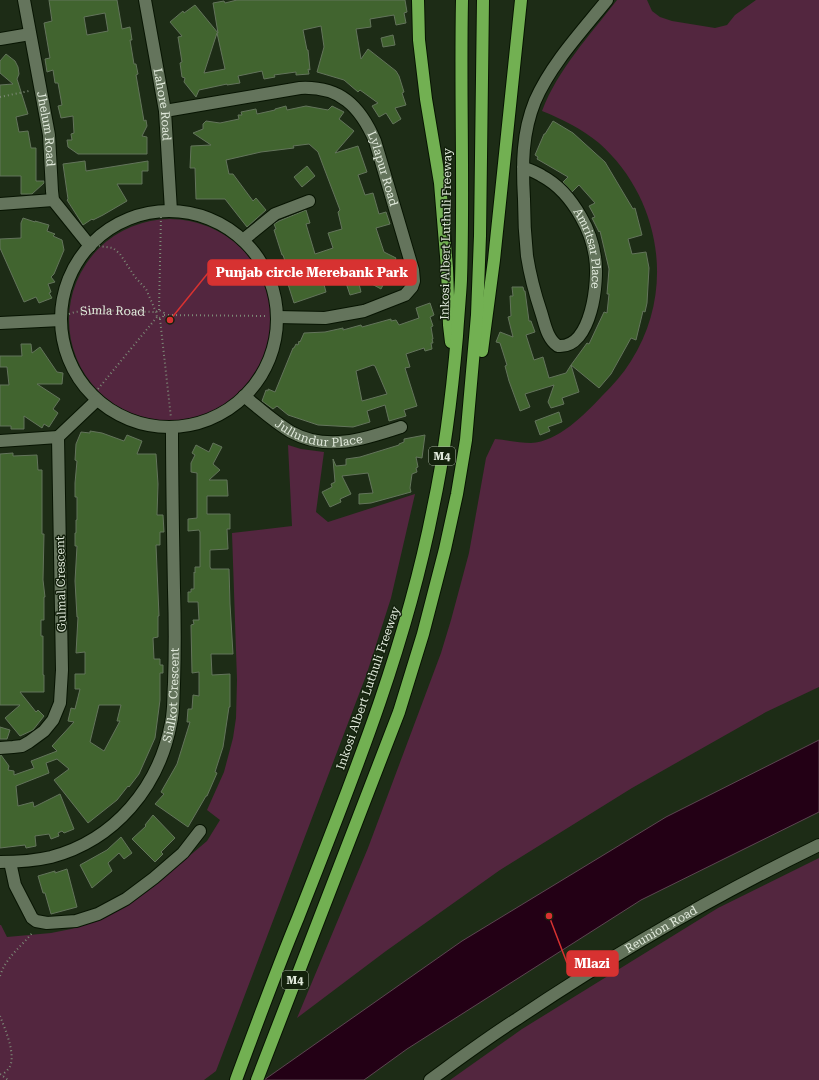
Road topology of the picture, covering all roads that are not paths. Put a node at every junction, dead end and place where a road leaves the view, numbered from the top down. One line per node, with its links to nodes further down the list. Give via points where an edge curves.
1 (24, 0): 8 (street, Jhelum Road)
2 (145, 0): 10 (street, Lahore Road)
3 (418, 0): 21 (highway, via 419,40 426,100 440,183)
4 (462, 0): 21 (highway, Inkosi Albert Luthuli Freeway / M4, via 461,275)
5 (483, 0): 27 (highway, M4, via 477,315)
6 (521, 0): 27 (highway, via 494,260)
7 (607, 0): 11 (street, Amritsar Place, via 544,84 535,102 525,135)
8 (30, 34): 9 (street); 12 (street, Jhelum Road, via 49,135)
9 (0, 39)
10 (164, 111): 15 (street, Lahore Road); 18 (street, Lylapur Road, via 310,87 330,91 347,100 358,110 371,130 413,270 412,287 400,298 364,311 325,318)
11 (523, 167): 11 (street, Amritsar Place, via 527,256 534,289 550,338 558,346 566,346 578,337 594,301 594,250 583,220 570,201 542,175)
12 (53, 200): 14 (street); 17 (street)
13 (309, 201): 16 (street, via 275,214)
14 (0, 204)
15 (166, 211): 16 (street, via 198,215 212,220 225,226); 17 (street, via 145,214 125,221)
16 (243, 240): 18 (street, via 257,256 271,282)
17 (90, 246): 19 (street, via 72,273 66,288 63,304)
18 (276, 317): 22 (street, via 274,345 267,364 257,382)
19 (65, 318): 20 (street); 23 (street, via 64,342 71,363 86,388)
20 (0, 323)
21 (454, 368): 33 (highway, Inkosi Albert Luthuli Freeway / M4, via 434,507 405,626 375,717)
22 (244, 396): 24 (street, via 213,417); 25 (street, Jullundur Place, via 290,431 316,442 363,439)
23 (97, 400): 24 (street, via 139,423); 26 (street)
24 (172, 427): 32 (street, Sialkot Crescent, via 175,653 173,712 162,754 140,798 104,831 58,855)
25 (401, 427)
26 (58, 437): 28 (street); 29 (street, Gulmal Crescent, via 62,670 60,703 53,720 36,738 22,746)
27 (466, 440): 34 (highway, M4, via 445,549 424,634 399,712)
28 (0, 441)
29 (0, 748)
30 (200, 831): 32 (street, via 183,853 126,899 98,914 76,921 47,923 32,918)
31 (819, 845): 35 (street, Reunion Road, via 655,932 516,1019)
32 (5, 862)
33 (236, 1080)
34 (257, 1080)
35 (430, 1080)

